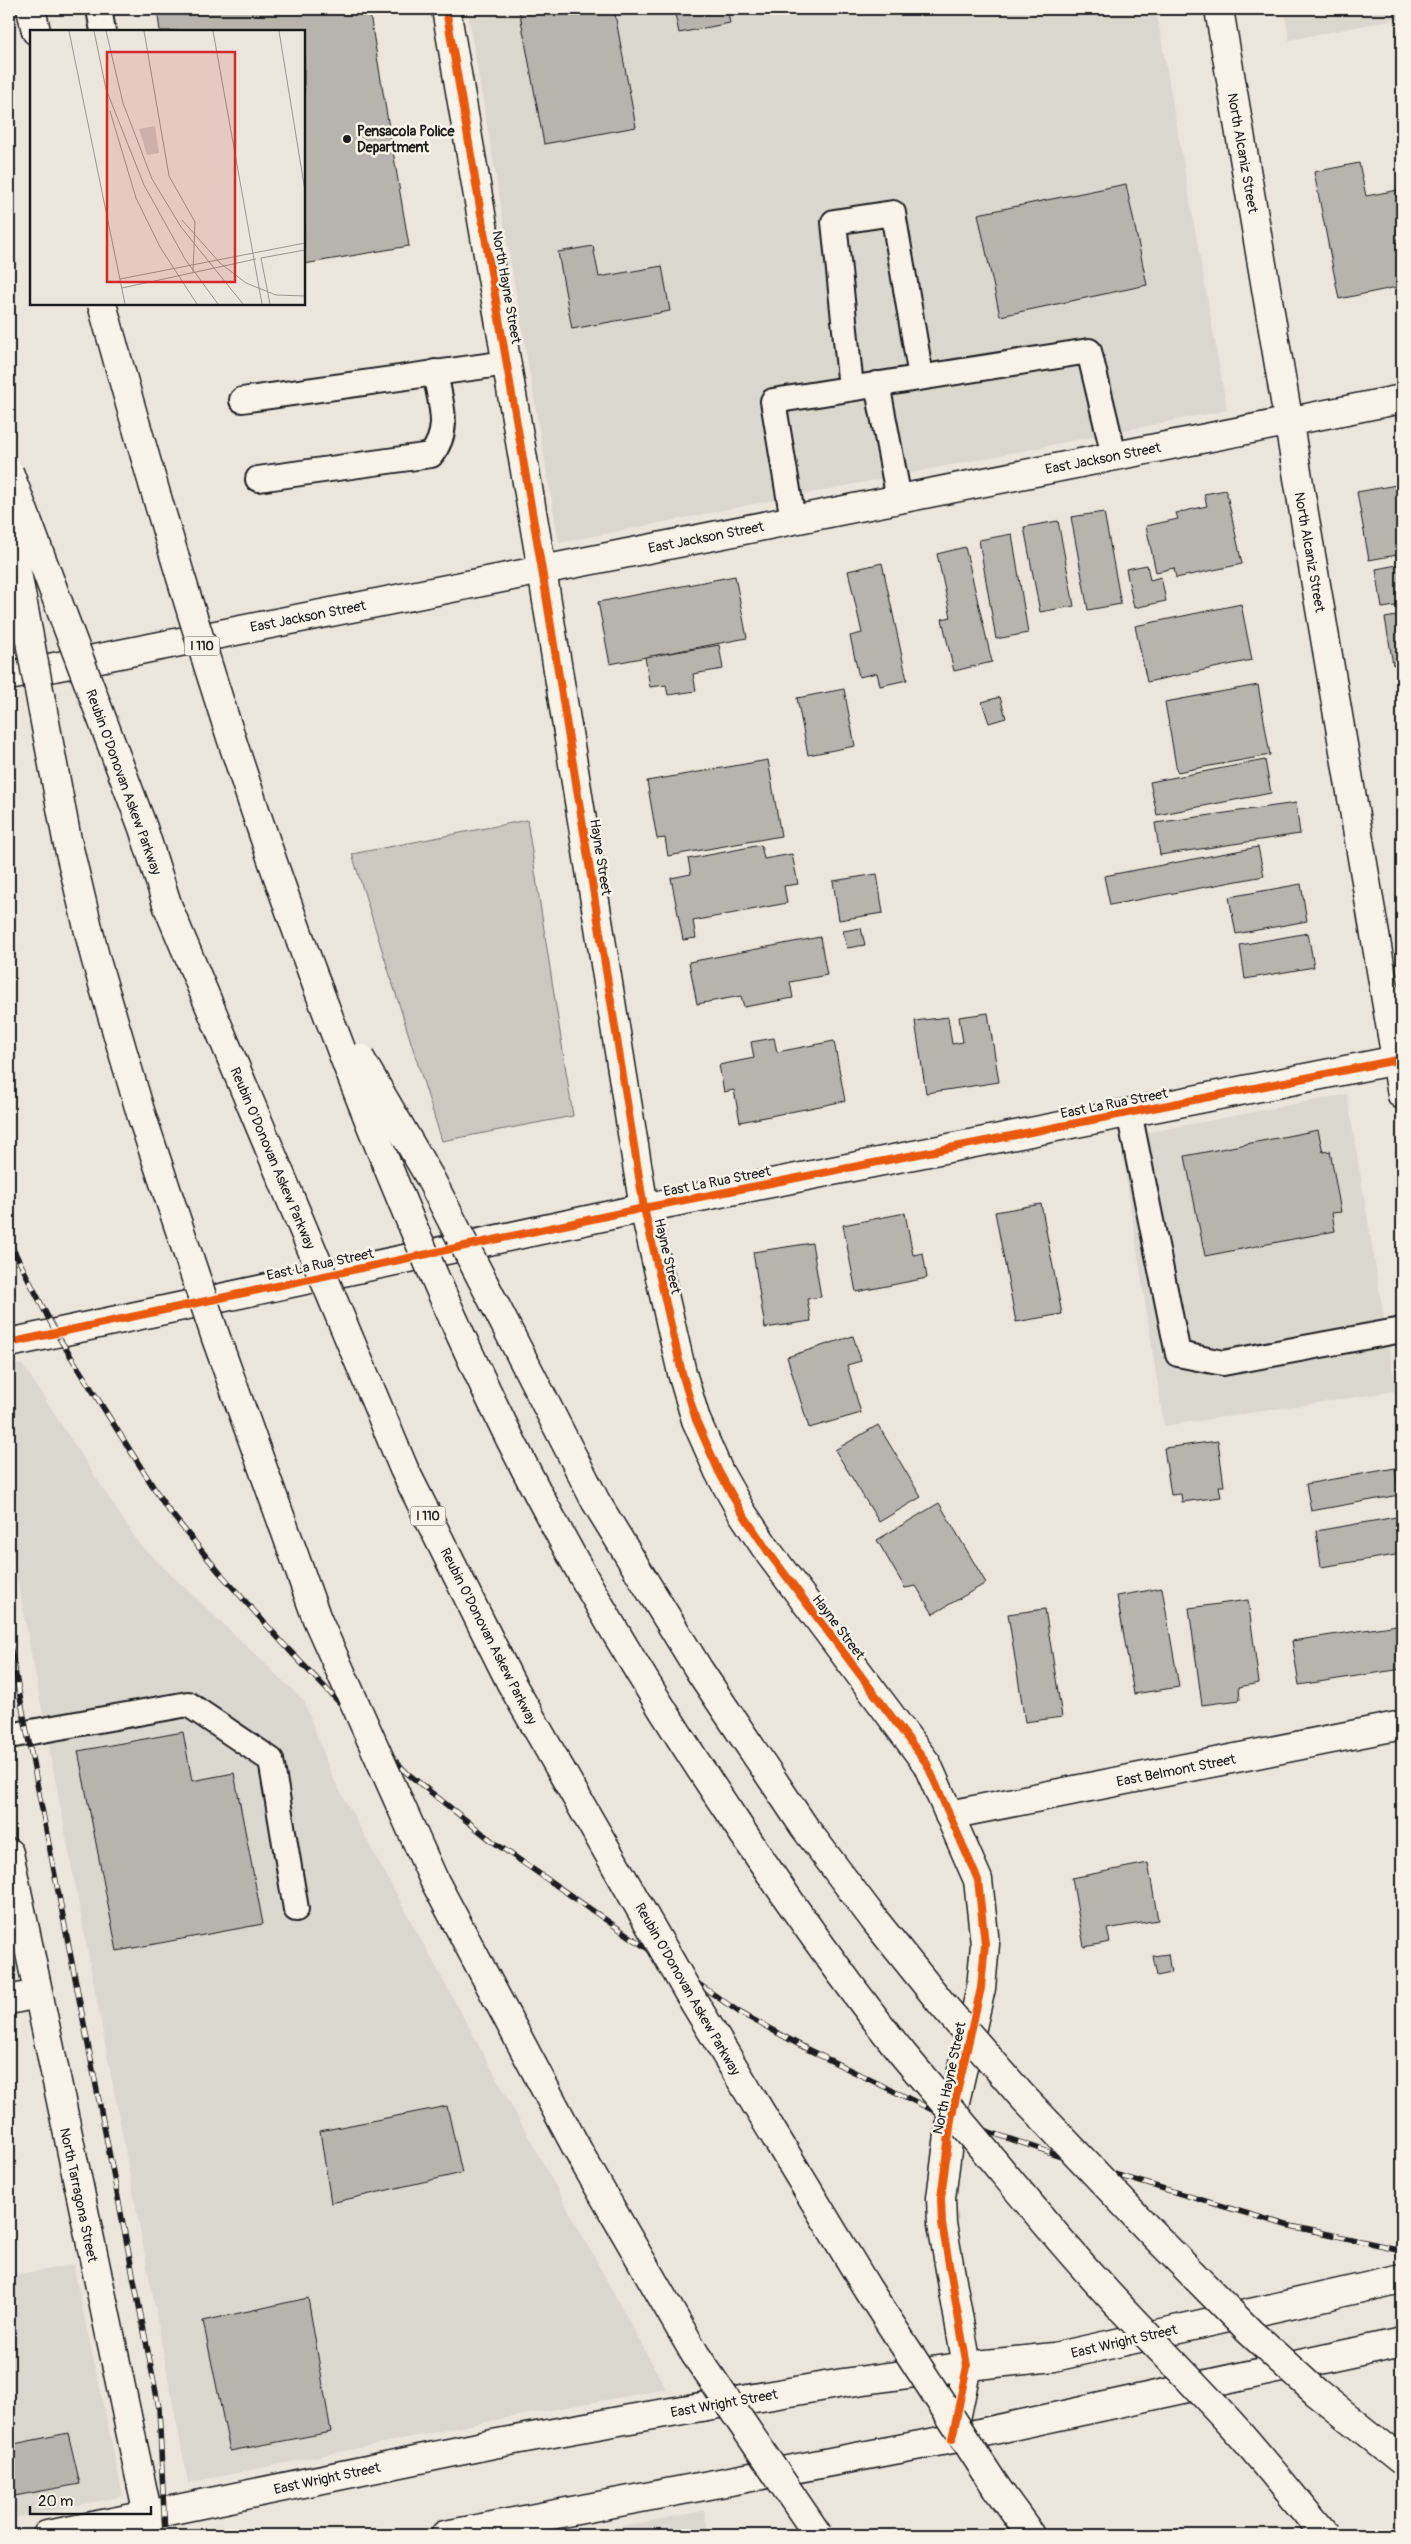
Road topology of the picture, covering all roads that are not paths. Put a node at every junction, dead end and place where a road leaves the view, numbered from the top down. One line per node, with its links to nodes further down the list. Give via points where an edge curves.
1 (31, 9): 5 (main road)
2 (100, 9): 6 (lane)
3 (446, 9): 8 (main road, North Hayne Street)
4 (1219, 9): 15 (main road, North Alcaniz Street)
5 (36, 30)
6 (104, 30)
7 (102, 305): 24 (main road, I 110, bridge, via 175,560)
8 (507, 363): 9 (lane); 22 (main road, North Hayne Street)
9 (436, 372): 14 (lane); 18 (lane, via 445,429 441,444 431,455)
10 (922, 377): 11 (lane); 12 (lane, via 893,213 834,222); 16 (lane, via 1089,351)
11 (877, 384): 12 (lane); 19 (lane)
12 (851, 388): 20 (lane, via 774,400)
13 (1402, 399): 15 (main road, East Jackson Street)
14 (242, 400)
15 (1288, 422): 16 (main road, East Jackson Street); 25 (main road, North Alcaniz Street)
16 (1114, 456): 19 (main road, East Jackson Street)
17 (9, 472): 47 (main road, Reubin O'Donovan Askew Parkway / I 110, bridge, via 143,828 168,907 404,1469 511,1683 688,1992 867,2288 996,2487)
18 (258, 480)
19 (899, 499): 20 (main road, East Jackson Street)
20 (793, 520): 22 (main road, East Jackson Street)
21 (9, 529): 46 (main road, bridge, via 67,840 95,957 141,1114 216,1338 317,1618 434,1880 582,2158 695,2354)
22 (542, 570): 23 (main road, East Jackson Street); 28 (main road, Hayne Street)
23 (9, 676)
24 (317, 984): 42 (main road, bridge, via 430,1178 596,1502 699,1670 805,1828 942,2004 1021,2095 1250,2332 1316,2392); 48 (main road, bridge, via 393,1179 493,1403 604,1614 680,1739 770,1873 891,2040 1099,2285 1242,2436)
25 (1399, 1060): 26 (main road, North Alcaniz Street); 27 (main road, East La Rua Street)
26 (1402, 1095)
27 (1129, 1112): 28 (main road, East La Rua Street); 29 (lane, via 1178,1354 1223,1364)
28 (644, 1208): 30 (main road, East La Rua Street); 33 (main road, Hayne Street, via 682,1373 696,1420 718,1472 769,1553 927,1764)
29 (1402, 1330)
30 (9, 1343)
31 (1402, 1725): 33 (main road, East Belmont Street)
32 (9, 1736): 35 (lane, via 188,1704 271,1760)
33 (949, 1815): 40 (main road, North Hayne Street, via 978,1880 985,1944 980,1988 951,2119 941,2198 942,2224)
34 (9, 1854): 36 (main road, North Tarragona Street)
35 (296, 1909)
36 (37, 1994): 37 (main road); 43 (main road, North Tarragona Street)
37 (9, 2000)
38 (1402, 2279): 40 (main road, East Wright Street, via 1054,2357)
39 (1402, 2342): 41 (main road)
40 (967, 2366): 41 (main road, North Hayne Street); 43 (main road, East Wright Street, via 843,2383 493,2444)
41 (952, 2439): 45 (main road)
42 (1402, 2461)
43 (150, 2525): 44 (main road, East Wright Street)
44 (48, 2535)
45 (446, 2535)
46 (818, 2535)
47 (1031, 2535)
48 (1325, 2535)

